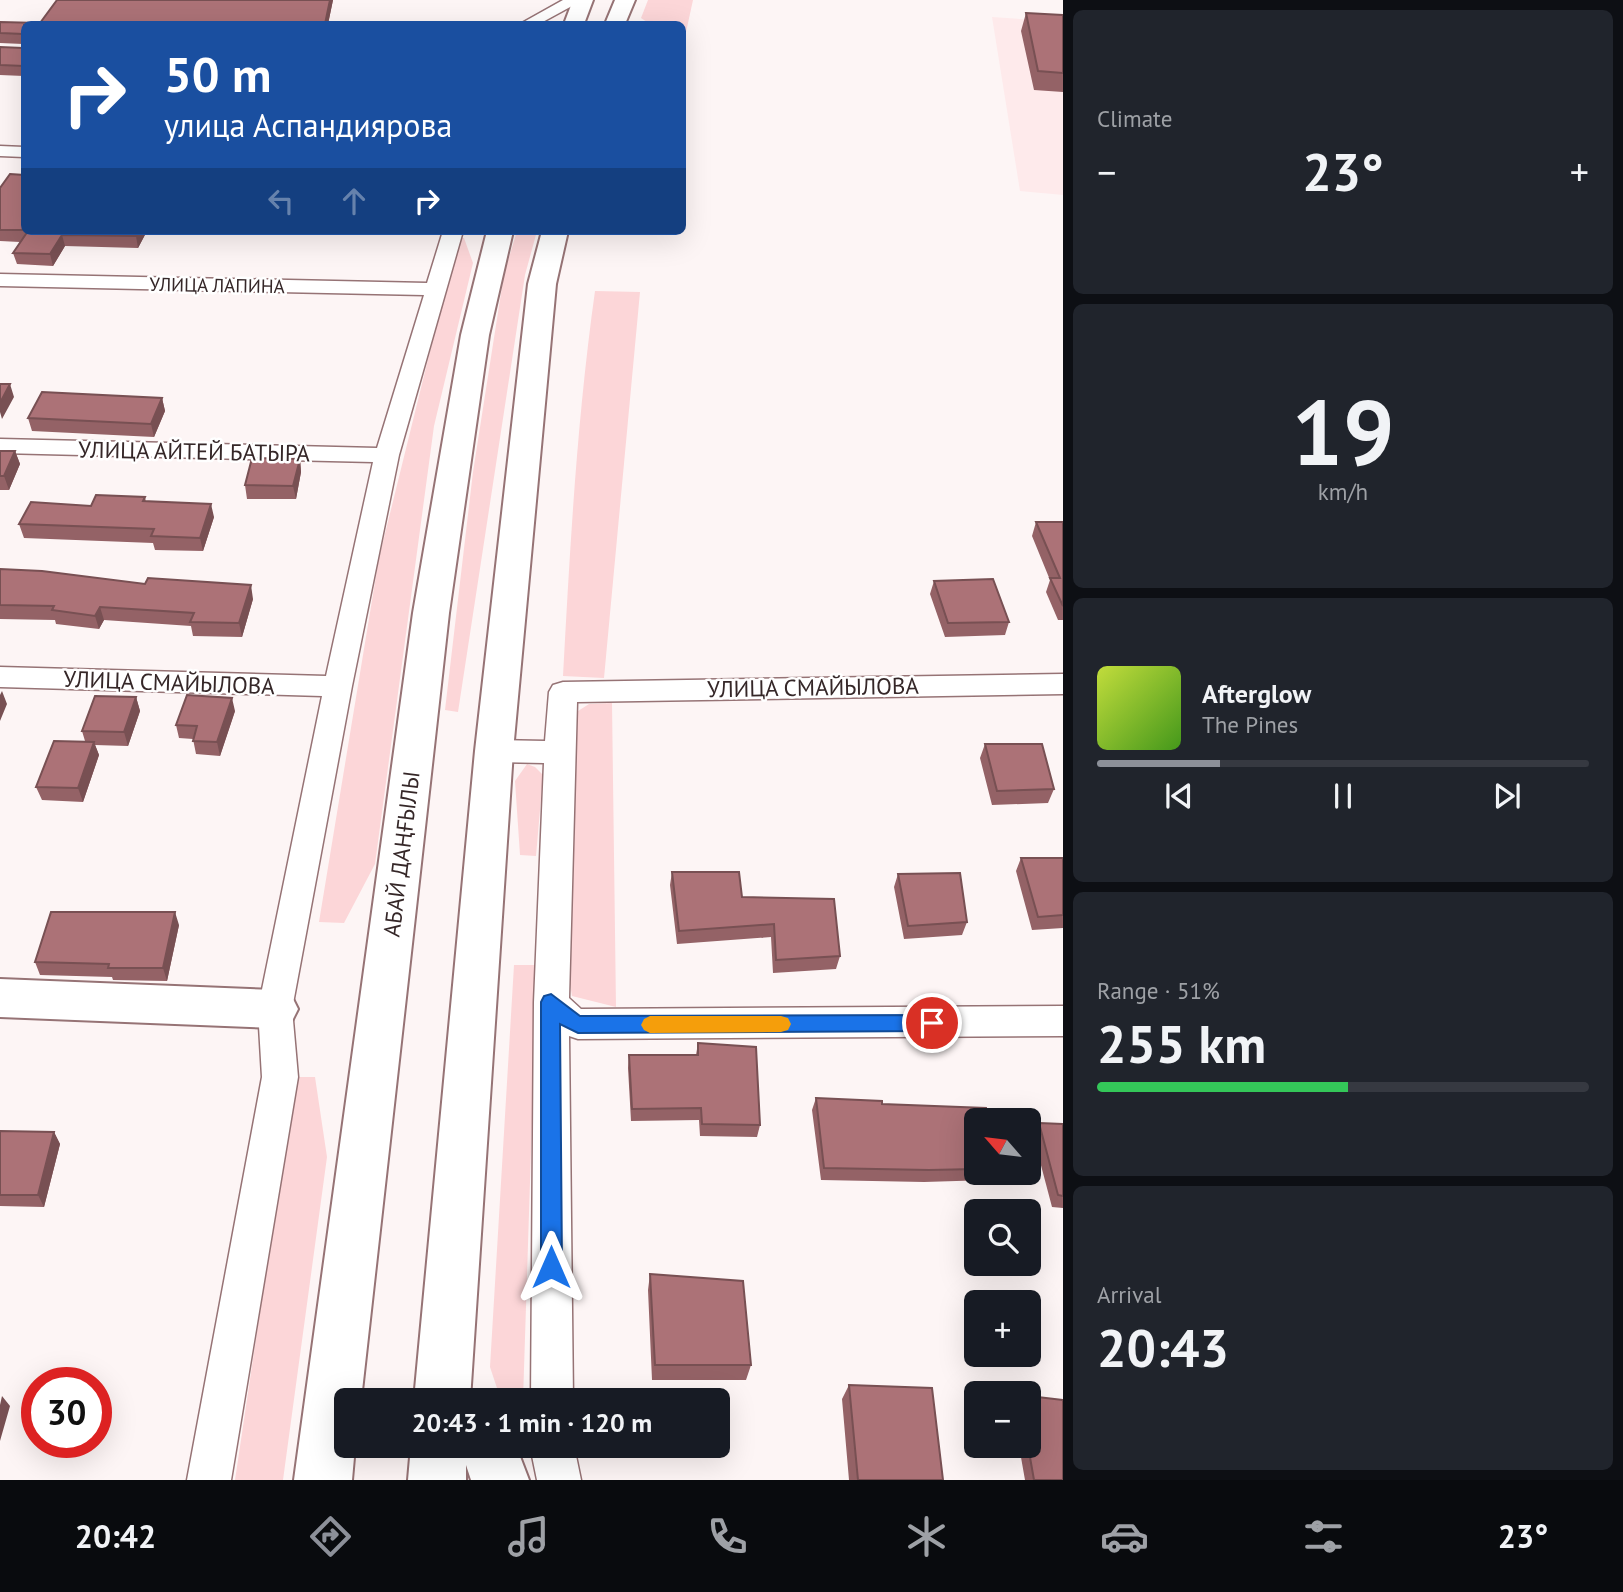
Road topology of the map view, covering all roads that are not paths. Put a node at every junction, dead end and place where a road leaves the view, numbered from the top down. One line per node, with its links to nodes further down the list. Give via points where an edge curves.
1 (575, 0): 4 (street)
2 (583, 0): 5 (main road)
3 (625, 0): 6 (main road)
4 (534, 21)
5 (575, 21)
6 (616, 21)
7 (0, 152): 8 (street)
8 (21, 152)
9 (452, 235): 13 (street)
10 (499, 235): 33 (main road, АБАЙ ДАҢҒЫЛЫ, via 475,335 431,613)
11 (554, 235): 19 (main road, via 542,284)
12 (0, 280): 13 (street, УЛИЦА ЛАПИНА)
13 (435, 289): 15 (street)
14 (0, 446): 15 (street, УЛИЦА АЙТЕЙ БАТЫРА)
15 (387, 455): 18 (street)
16 (0, 677): 18 (street, УЛИЦА СМАЙЫЛОВА)
17 (1063, 684): 20 (street, УЛИЦА СМАЙЫЛОВА, via 563,692)
18 (338, 686): 23 (street)
19 (494, 751): 20 (street); 25 (main road)
20 (559, 752): 22 (street)
21 (0, 998): 23 (main road)
22 (551, 1002): 24 (street, via 562,1016 588,1025); 28 (street)
23 (275, 1009): 32 (street, via 280,1077)
24 (1063, 1021)
25 (447, 1314): 26 (main road); 27 (main road)
26 (443, 1388)
27 (468, 1388)
28 (552, 1388)
29 (438, 1458): 34 (main road)
30 (492, 1458): 35 (main road)
31 (554, 1458): 36 (street)
32 (209, 1480)
33 (323, 1480)
34 (437, 1480)
35 (500, 1480)
36 (559, 1480)

